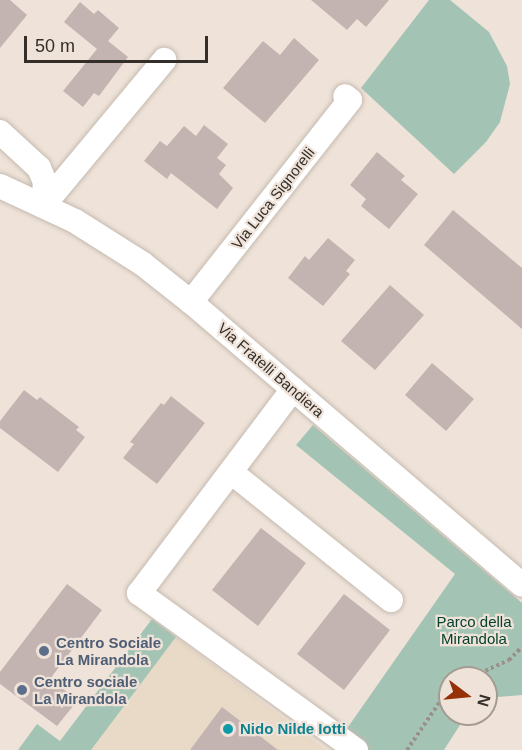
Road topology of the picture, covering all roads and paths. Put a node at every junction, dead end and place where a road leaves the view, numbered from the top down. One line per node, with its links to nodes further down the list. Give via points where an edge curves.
1 (164, 60): 5 (street)
2 (345, 96): 6 (street, Via Luca Signorelli, via 350,100)
3 (0, 132): 5 (street, via 39,168 45,183)
4 (0, 186): 5 (street, Via Fratelli Bandiera)
5 (43, 206): 6 (street, Via Fratelli Bandiera, via 102,236)
6 (191, 302): 7 (street, Via Fratelli Bandiera)
7 (293, 389): 8 (street); 9 (street, Via Fratelli Bandiera)
8 (231, 472): 10 (street); 14 (street, via 139,593)
9 (522, 585)
10 (391, 600)
11 (522, 647): 12 (path)
12 (496, 666)
13 (438, 705): 15 (path)
14 (356, 750)
15 (407, 750)

